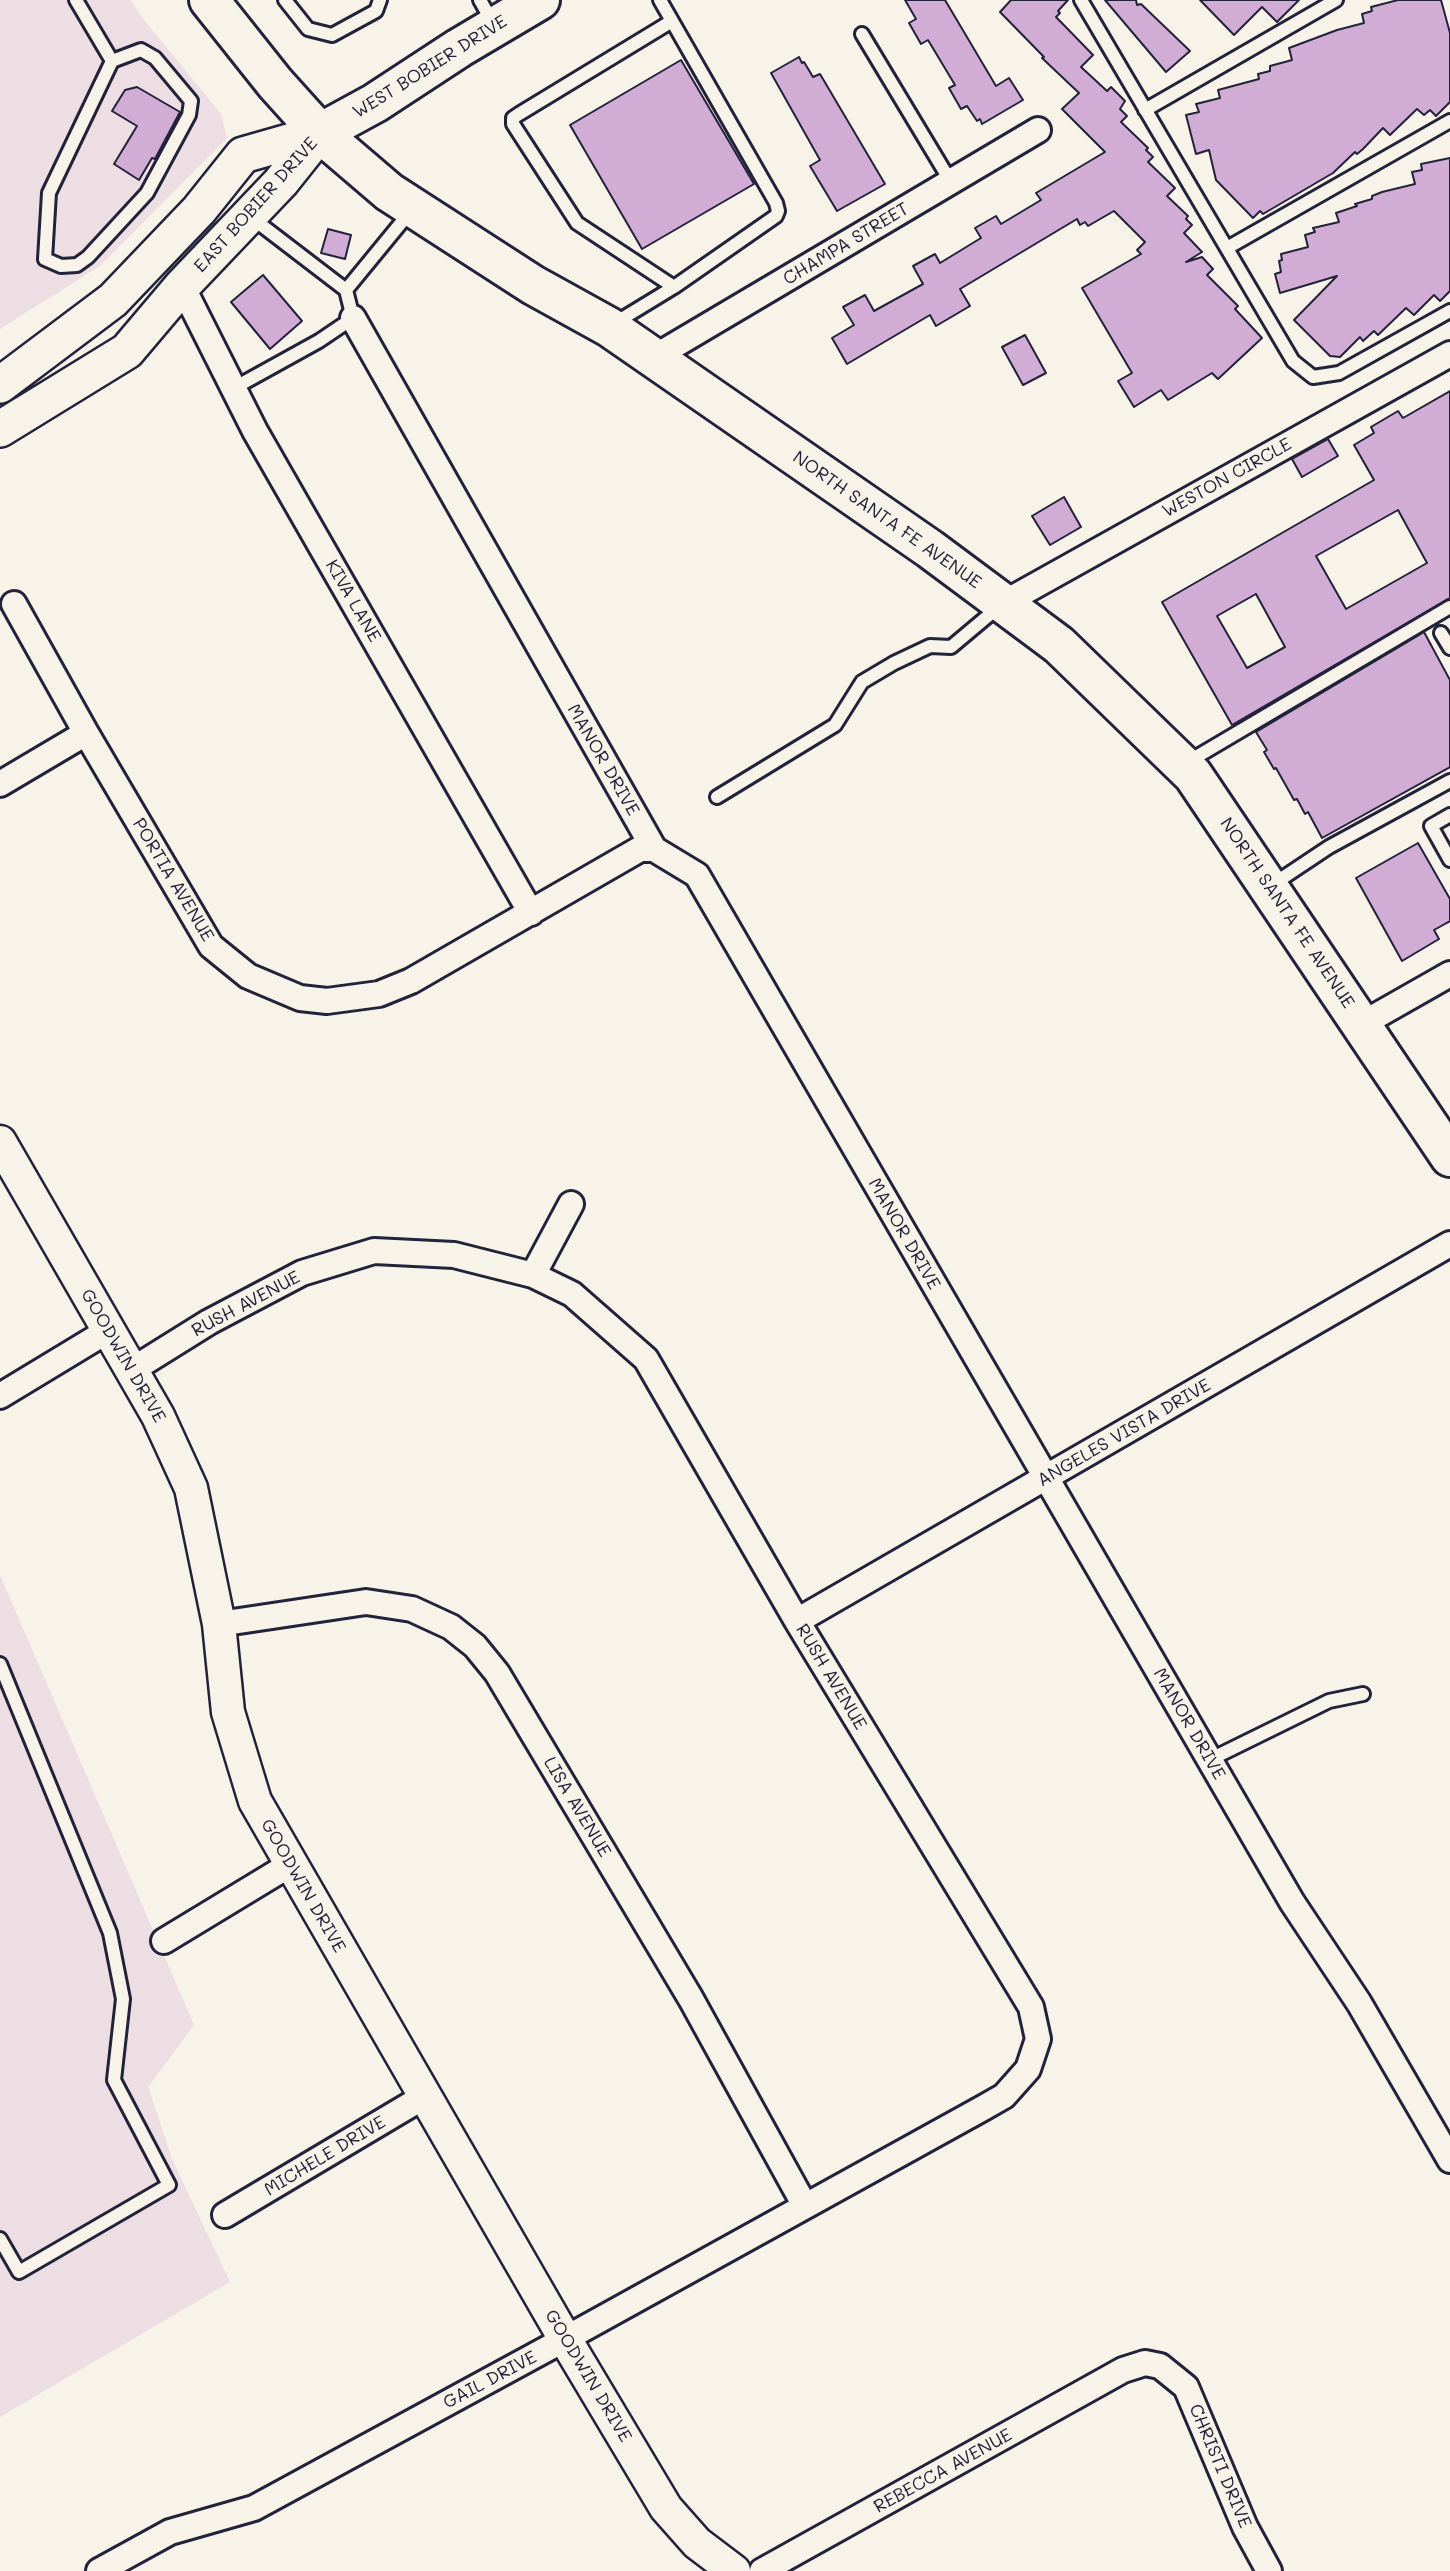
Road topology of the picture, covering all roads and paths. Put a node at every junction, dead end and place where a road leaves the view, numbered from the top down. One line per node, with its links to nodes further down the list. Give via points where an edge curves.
1 (76, 0): 12 (lane)
2 (209, 0): 16 (main road, NORTH SANTA FE AVENUE)
3 (285, 0): 4 (lane, via 308,29 332,35 376,11)
4 (380, 0)
5 (540, 0): 9 (main road, WEST BOBIER DRIVE)
6 (660, 0): 10 (lane)
7 (1081, 0): 13 (lane)
8 (1336, 0): 13 (lane)
9 (487, 13): 16 (main road, WEST BOBIER DRIVE, via 374,103)
10 (672, 21): 22 (lane, via 778,211); 22 (lane, via 519,114 513,124 578,223)
11 (862, 34): 17 (lane)
12 (112, 61): 12 (lane, via 49,193 45,259 61,266 77,265 88,257 148,193 189,115 191,101 155,58 141,50)
13 (1145, 110): 20 (lane)
14 (1450, 121): 20 (lane)
15 (1038, 130): 17 (street, CHAMPA STREET)
16 (320, 134): 18 (main road, NORTH SANTA FE AVENUE); 19 (main road, EAST BOBIER DRIVE); 30 (main road, EAST BOBIER DRIVE, via 243,155 199,210 113,300)
17 (951, 182): 28 (street, CHAMPA STREET)
18 (413, 208): 23 (lane); 26 (main road, NORTH SANTA FE AVENUE, via 533,285)
19 (249, 216): 21 (main road, EAST BOBIER DRIVE); 23 (lane)
20 (1227, 248): 24 (lane, via 1293,361 1313,377 1339,373)
21 (182, 286): 29 (street, KIVA LANE); 30 (main road, EAST BOBIER DRIVE, via 127,351)
22 (674, 287): 26 (lane)
23 (345, 290): 25 (lane)
24 (1450, 310)
25 (353, 318): 29 (lane); 42 (street, MANOR DRIVE)
26 (609, 327): 28 (main road, NORTH SANTA FE AVENUE)
27 (1450, 354): 31 (street, WESTON CIRCLE)
28 (653, 358): 31 (main road, NORTH SANTA FE AVENUE)
29 (234, 388): 45 (street, KIVA LANE)
30 (6, 399)
31 (1004, 603): 37 (main road, NORTH SANTA FE AVENUE, via 1059,645); 40 (lane, via 951,647 930,646 862,682 835,725)
32 (14, 604): 36 (street, PORTIA AVENUE)
33 (1450, 607): 37 (lane)
34 (1441, 633): 35 (lane)
35 (1450, 648)
36 (86, 733): 39 (street); 45 (street, PORTIA AVENUE, via 211,946 248,976 300,998 327,1001 379,994 411,981)
37 (1182, 765): 44 (main road, NORTH SANTA FE AVENUE)
38 (1450, 781): 44 (lane, via 1329,847)
39 (0, 784)
40 (717, 797)
41 (1450, 815): 43 (lane, via 1431,826)
42 (654, 849): 45 (street, PORTIA AVENUE, via 640,849); 56 (street, MANOR DRIVE, via 697,875)
43 (1450, 860)
44 (1269, 887): 47 (main road, NORTH SANTA FE AVENUE)
45 (531, 913)
46 (1450, 974): 47 (street)
47 (1362, 1024): 49 (main road, NORTH SANTA FE AVENUE)
48 (0, 1142): 53 (street, GOODWIN DRIVE)
49 (1450, 1157)
50 (571, 1204): 52 (street)
51 (1450, 1244): 56 (street, ANGELES VISTA DRIVE)
52 (533, 1275): 54 (street, RUSH AVENUE, via 454,1255 374,1251 302,1273 209,1322); 57 (street, RUSH AVENUE, via 572,1294 646,1359)
53 (108, 1330): 54 (street, GOODWIN DRIVE); 55 (street)
54 (132, 1370): 58 (street, GOODWIN DRIVE, via 191,1488)
55 (0, 1396)
56 (1045, 1478): 57 (street, ANGELES VISTA DRIVE); 61 (street, MANOR DRIVE)
57 (797, 1621): 65 (street, RUSH AVENUE, via 1031,2007 1038,2039 1028,2069 1004,2096)
58 (219, 1624): 62 (street, GOODWIN DRIVE, via 228,1712 255,1801); 67 (street, LISA AVENUE, via 366,1602 412,1609 451,1627 475,1646 497,1673 691,1999)
59 (0, 1664): 69 (lane, via 110,1934 123,1999 114,2080 169,2185 19,2272)
60 (1363, 1693): 61 (lane, via 1329,1701)
61 (1209, 1760): 66 (street, MANOR DRIVE)
62 (291, 1864): 63 (street); 64 (street, GOODWIN DRIVE)
63 (163, 1941)
64 (425, 2096): 68 (street, MICHELE DRIVE); 70 (street, GOODWIN DRIVE)
65 (983, 2108): 67 (street, GAIL DRIVE)
66 (1450, 2160)
67 (805, 2206): 70 (street, GAIL DRIVE)
68 (225, 2215)
69 (0, 2239)
70 (565, 2340): 72 (street, GAIL DRIVE, via 254,2508 170,2532); 73 (street, GOODWIN DRIVE, via 666,2508 697,2543)
71 (1124, 2370): 74 (street, REBECCA AVENUE); 75 (street, CHRISTI DRIVE, via 1145,2363 1160,2366 1186,2387 1245,2527)
72 (99, 2571)
73 (734, 2571)
74 (762, 2571)
75 (1269, 2571)

